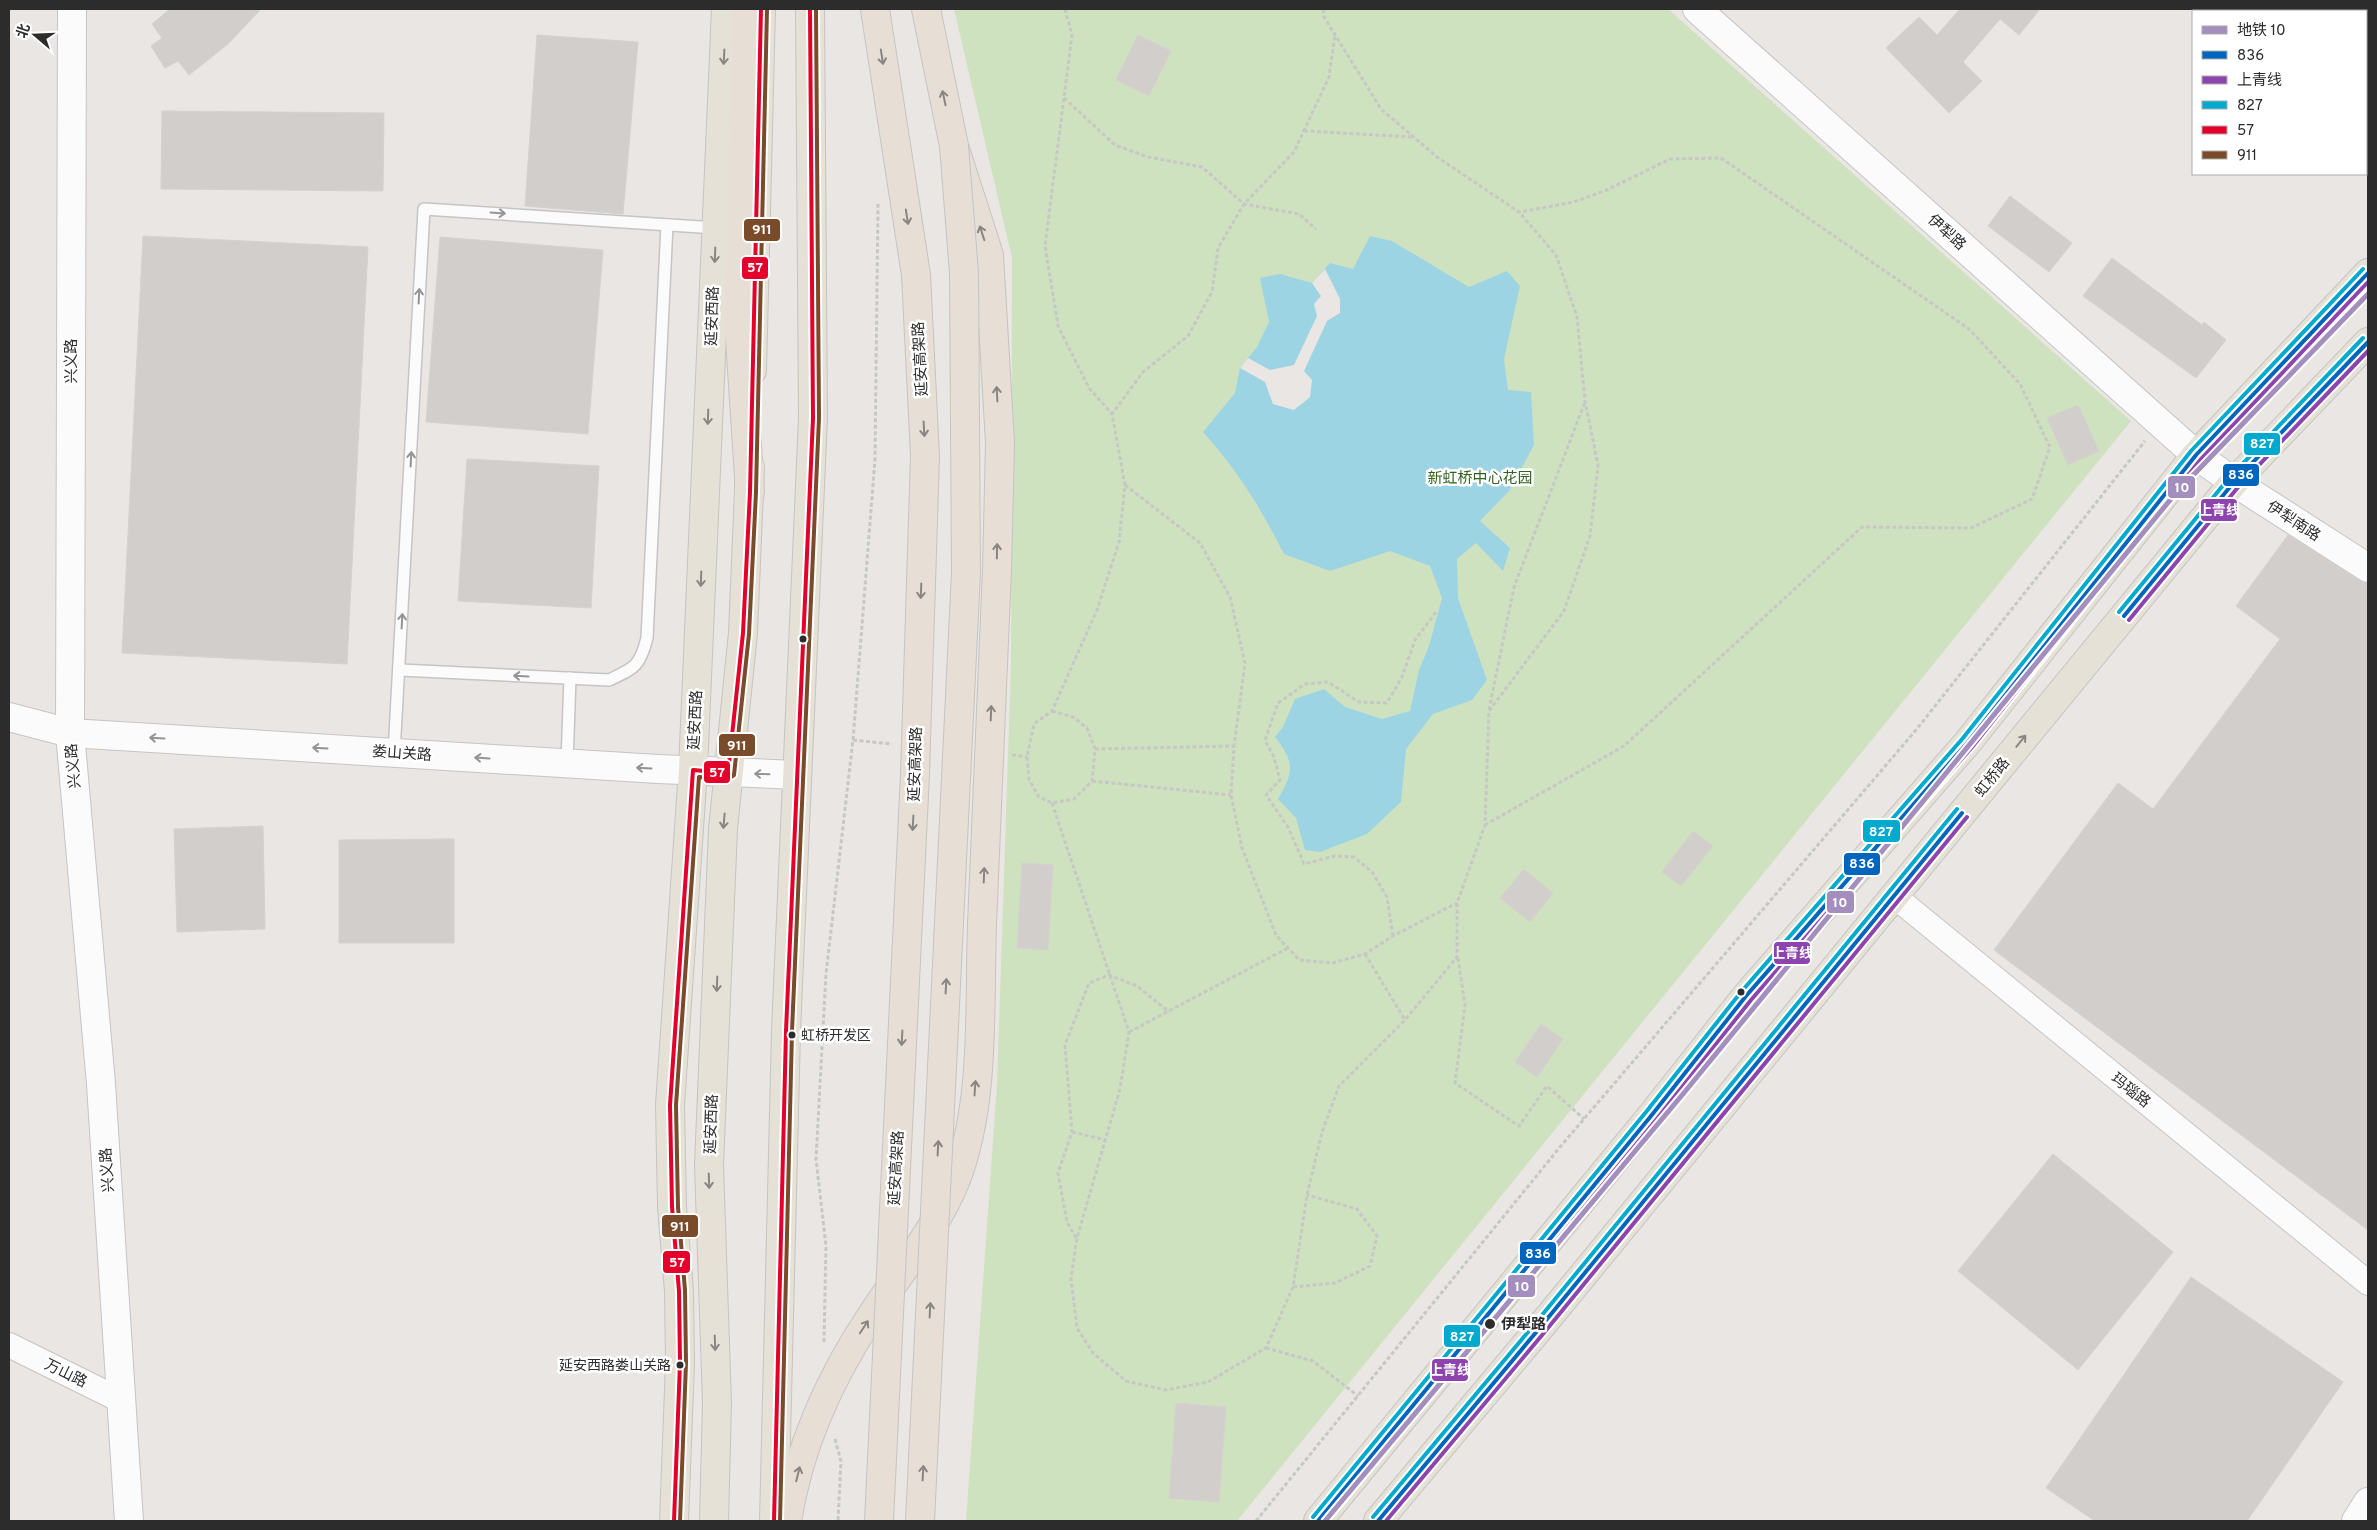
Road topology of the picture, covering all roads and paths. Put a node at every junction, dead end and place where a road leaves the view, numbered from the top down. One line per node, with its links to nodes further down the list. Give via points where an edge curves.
1 (72, 9): 38 (street, 兴义路)
2 (726, 9): 20 (main road, 延安西路, one-way to 20)
3 (747, 9): 30 (highway, via 739,324)
4 (761, 9): 30 (main road, 延安西路)
5 (810, 9): 45 (main road, via 813,418)
6 (874, 9): 80 (highway, 延安高架路, one-way to 80, bridge, via 916,275 925,456 915,774)
7 (926, 9): 15 (highway, one-way to 7)
8 (1065, 9): 12 (path, via 1072,35)
9 (1323, 9): 11 (path)
10 (1697, 9): 26 (street, 伊犁路)
11 (1335, 35): 13 (path, via 1329,77); 14 (path, via 1381,109)
12 (1064, 98): 17 (path, via 1114,145 1148,157 1202,167); 25 (path, via 1045,246 1058,326 1089,388)
13 (1304, 131): 14 (path); 17 (path, via 1294,152)
14 (1413, 137): 18 (path, via 1437,158)
15 (954, 146): 78 (highway, one-way to 15, bridge, via 804,1451 823,1397 848,1351 928,1232 954,1184 966,1151 974,1106 1000,443 990,255); 81 (highway, one-way to 15, bridge, via 966,572 964,273)
16 (878, 197): 69 (path, via 875,459 853,740 826,974 816,1159 826,1246)
17 (1244, 204): 21 (path, via 1299,214); 25 (path, via 1218,248 1212,292 1188,336 1143,372)
18 (1519, 212): 24 (path, via 1556,255 1577,316); 49 (path, via 1574,202 1607,190 1670,159 1721,158 1969,329 2020,384 2050,447 2032,499 1971,528 1862,527 1624,746)
19 (666, 224): 20 (lane); 33 (lane, one-way to 19, via 424,209); 34 (lane, via 647,638 641,660 627,672 609,680)
20 (716, 228): 43 (main road, 延安西路, one-way to 43)
21 (1316, 229)
22 (2368, 273): 27 (main road)
23 (2368, 342): 28 (main road, 虹桥路)
24 (1585, 400): 36 (path, via 1514,587); 36 (path, via 1598,465 1590,536 1564,611)
25 (1112, 414): 29 (path)
26 (2160, 422): 27 (street, 伊犁路); 60 (path, via 1916,730)
27 (2196, 455): 28 (street, 伊犁南路); 83 (main road, via 1968,742 1746,996)
28 (2234, 482): 31 (street, 伊犁南路); 50 (main road, 虹桥路, one-way to 28)
29 (1125, 485): 35 (path, via 1119,542 1096,610); 39 (path, via 1200,543 1230,597 1245,663)
30 (750, 492): 44 (main road, 延安西路, via 743,633)
31 (2368, 568)
32 (1436, 612): 52 (path, via 1415,640 1402,677 1387,703 1359,702 1328,682 1305,684 1278,703 1265,740 1280,780 1266,795 1288,827 1304,864 1335,856 1354,857 1372,872 1387,897)
33 (400, 670): 34 (lane, one-way to 33); 41 (lane)
34 (570, 678): 42 (lane)
35 (1052, 711): 40 (path, via 1073,717 1087,728); 48 (path, via 1034,724 1027,757 1029,780 1039,797)
36 (1489, 711): 49 (path)
37 (9, 717): 38 (street, 娄山关路)
38 (70, 733): 41 (street, 娄山关路, one-way to 38); 71 (street, 兴义路, via 101,1084)
39 (1234, 746): 40 (path); 47 (path)
40 (1096, 749): 46 (path)
41 (394, 753): 42 (street, 娄山关路, one-way to 41)
42 (567, 763): 43 (street, 娄山关路, one-way to 42)
43 (693, 770): 44 (street, 娄山关路); 75 (main road, 延安西路, via 670,1105 680,1336)
44 (728, 773): 45 (street, 娄山关路, one-way to 44); 76 (main road, 延安西路, one-way to 76, via 709,1165 717,1403)
45 (797, 775): 77 (main road, via 786,1031)
46 (1092, 781): 47 (path); 48 (path, via 1074,799)
47 (1232, 795): 53 (path, via 1242,848 1276,934)
48 (1052, 803): 56 (path)
49 (1485, 825): 51 (path)
50 (1894, 896): 65 (street, 玛瑙路); 84 (main road, 虹桥路)
51 (1457, 903): 52 (path); 55 (path)
52 (1392, 936): 54 (path)
53 (1288, 948): 54 (path, via 1299,960 1332,963); 57 (path)
54 (1365, 954): 58 (path)
55 (1457, 957): 58 (path); 60 (path, via 1465,1005 1455,1083 1519,1126 1547,1086)
56 (1109, 975): 57 (path, via 1137,986); 59 (path); 61 (path, via 1089,983 1065,1045)
57 (1169, 1012): 59 (path)
58 (1405, 1020): 63 (path, via 1339,1086 1322,1132)
59 (1129, 1032): 62 (path, via 1120,1089)
60 (1584, 1119): 70 (path)
61 (1072, 1132): 62 (path); 64 (path, via 1058,1173 1067,1222)
62 (1106, 1140): 64 (path)
63 (1307, 1195): 66 (path); 66 (path, via 1357,1209 1377,1236 1370,1266 1335,1283)
64 (1077, 1238): 68 (path, via 1071,1279 1077,1328 1093,1353 1126,1380 1166,1390 1208,1382)
65 (2368, 1283)
66 (1293, 1288): 68 (path)
67 (9, 1345): 71 (street, 万山路)
68 (1266, 1348): 70 (path, via 1313,1361)
69 (824, 1350)
70 (1358, 1396): 82 (path)
71 (122, 1401): 74 (street, 兴义路)
72 (834, 1433): 79 (path, via 841,1461)
73 (2368, 1502): 85 (street)
74 (129, 1521)
75 (674, 1521)
76 (714, 1521)
77 (774, 1521)
78 (787, 1521)
79 (838, 1521)
80 (879, 1521)
81 (920, 1521)
82 (1256, 1521)
83 (1318, 1521)
84 (1378, 1521)
85 (2356, 1521)

